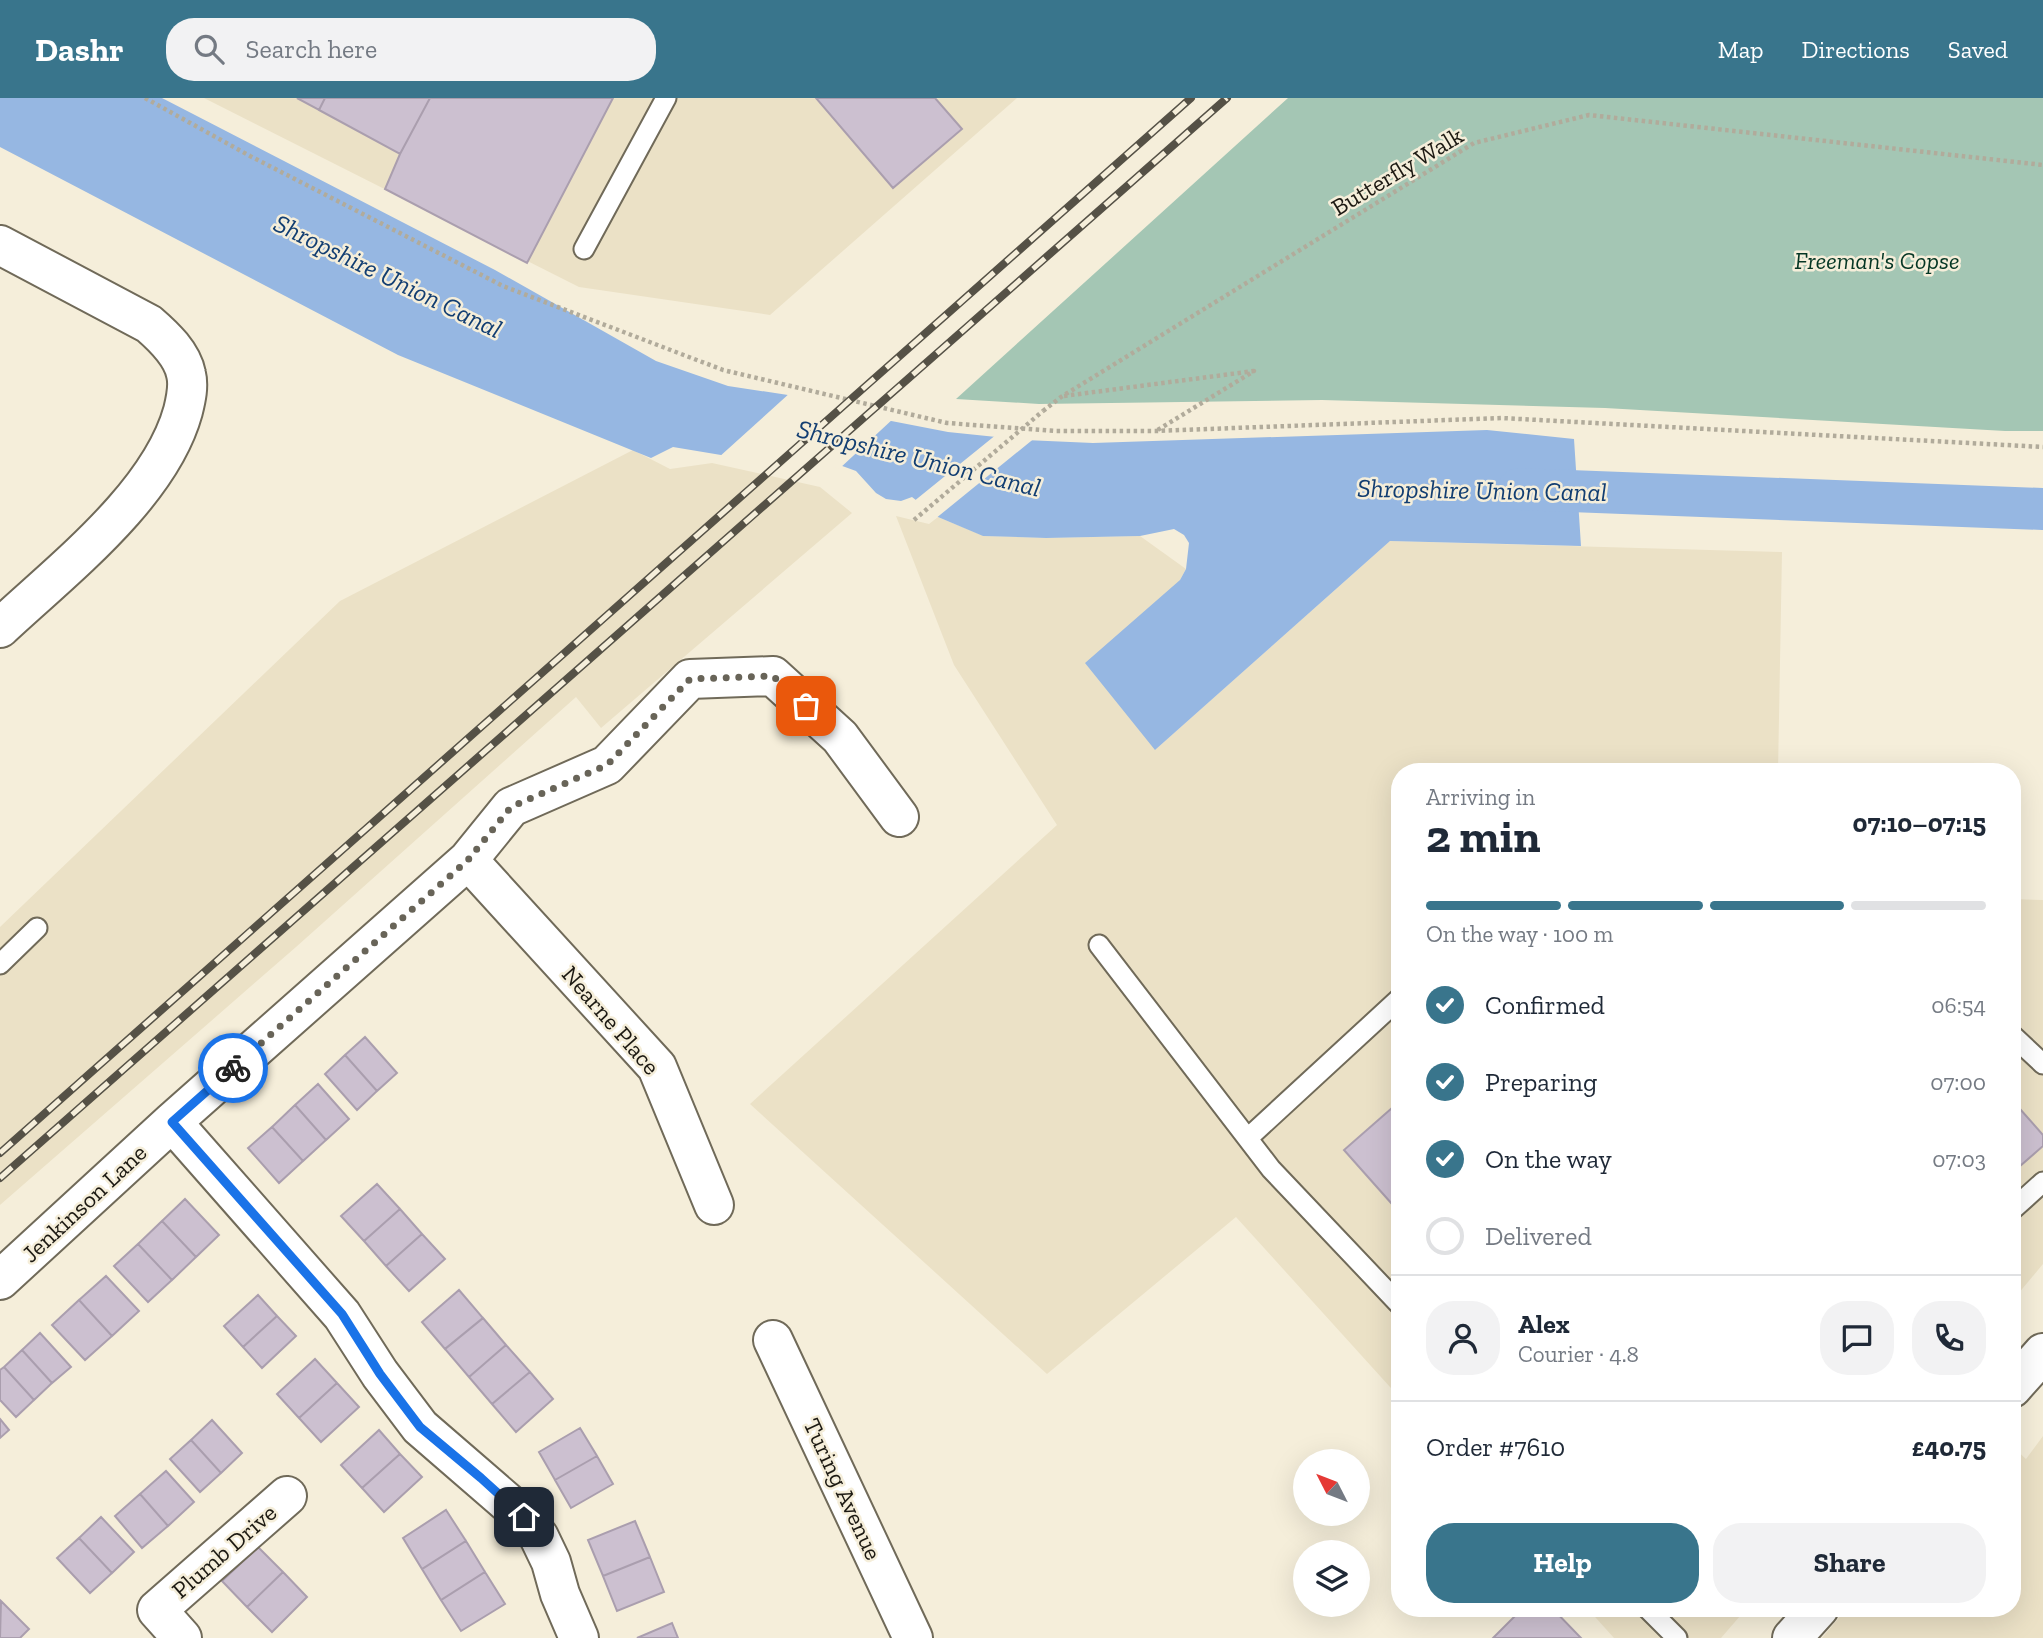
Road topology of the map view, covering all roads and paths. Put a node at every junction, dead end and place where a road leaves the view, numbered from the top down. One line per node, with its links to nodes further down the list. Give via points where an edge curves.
1 (145, 98): 7 (path, via 503,286 723,370 947,423 1056,431)
2 (666, 98): 5 (lane)
3 (2043, 165): 6 (path, Butterfly Walk, via 1589,115 1474,143)
4 (0, 245): 10 (street, via 149,324 179,358 186,373 187,395 169,445 141,489 114,522)
5 (583, 249)
6 (1061, 397): 7 (path, via 1254,371); 9 (path, Butterfly Walk, bridge)
7 (1155, 431): 8 (path, via 1501,418)
8 (2043, 447)
9 (914, 520)
10 (0, 628)
11 (899, 817): 12 (street, Jenkinson Lane, via 840,737 773,676 690,679 607,765 511,807)
12 (468, 860): 19 (street, Jenkinson Lane); 23 (street, Nearne Place, via 657,1066)
13 (37, 928): 15 (lane)
14 (1099, 945): 20 (lane)
15 (0, 964)
16 (1391, 1006): 20 (lane)
17 (2021, 1043): 18 (lane)
18 (2043, 1064)
19 (172, 1122): 24 (street, Jenkinson Lane); 33 (street, via 342,1314 420,1427 524,1517 551,1562)
20 (1248, 1138): 25 (lane)
21 (2043, 1182): 22 (lane)
22 (2021, 1202)
23 (714, 1205)
24 (0, 1280)
25 (1391, 1295)
26 (773, 1340): 34 (street, Turing Avenue)
27 (2043, 1353): 28 (street)
28 (2021, 1378)
29 (287, 1496): 32 (street, Plumb Drive, via 157,1610)
30 (1656, 1617): 35 (lane)
31 (1811, 1617): 36 (street)
32 (182, 1638)
33 (579, 1638)
34 (913, 1638)
35 (1677, 1638)
36 (1792, 1638)

